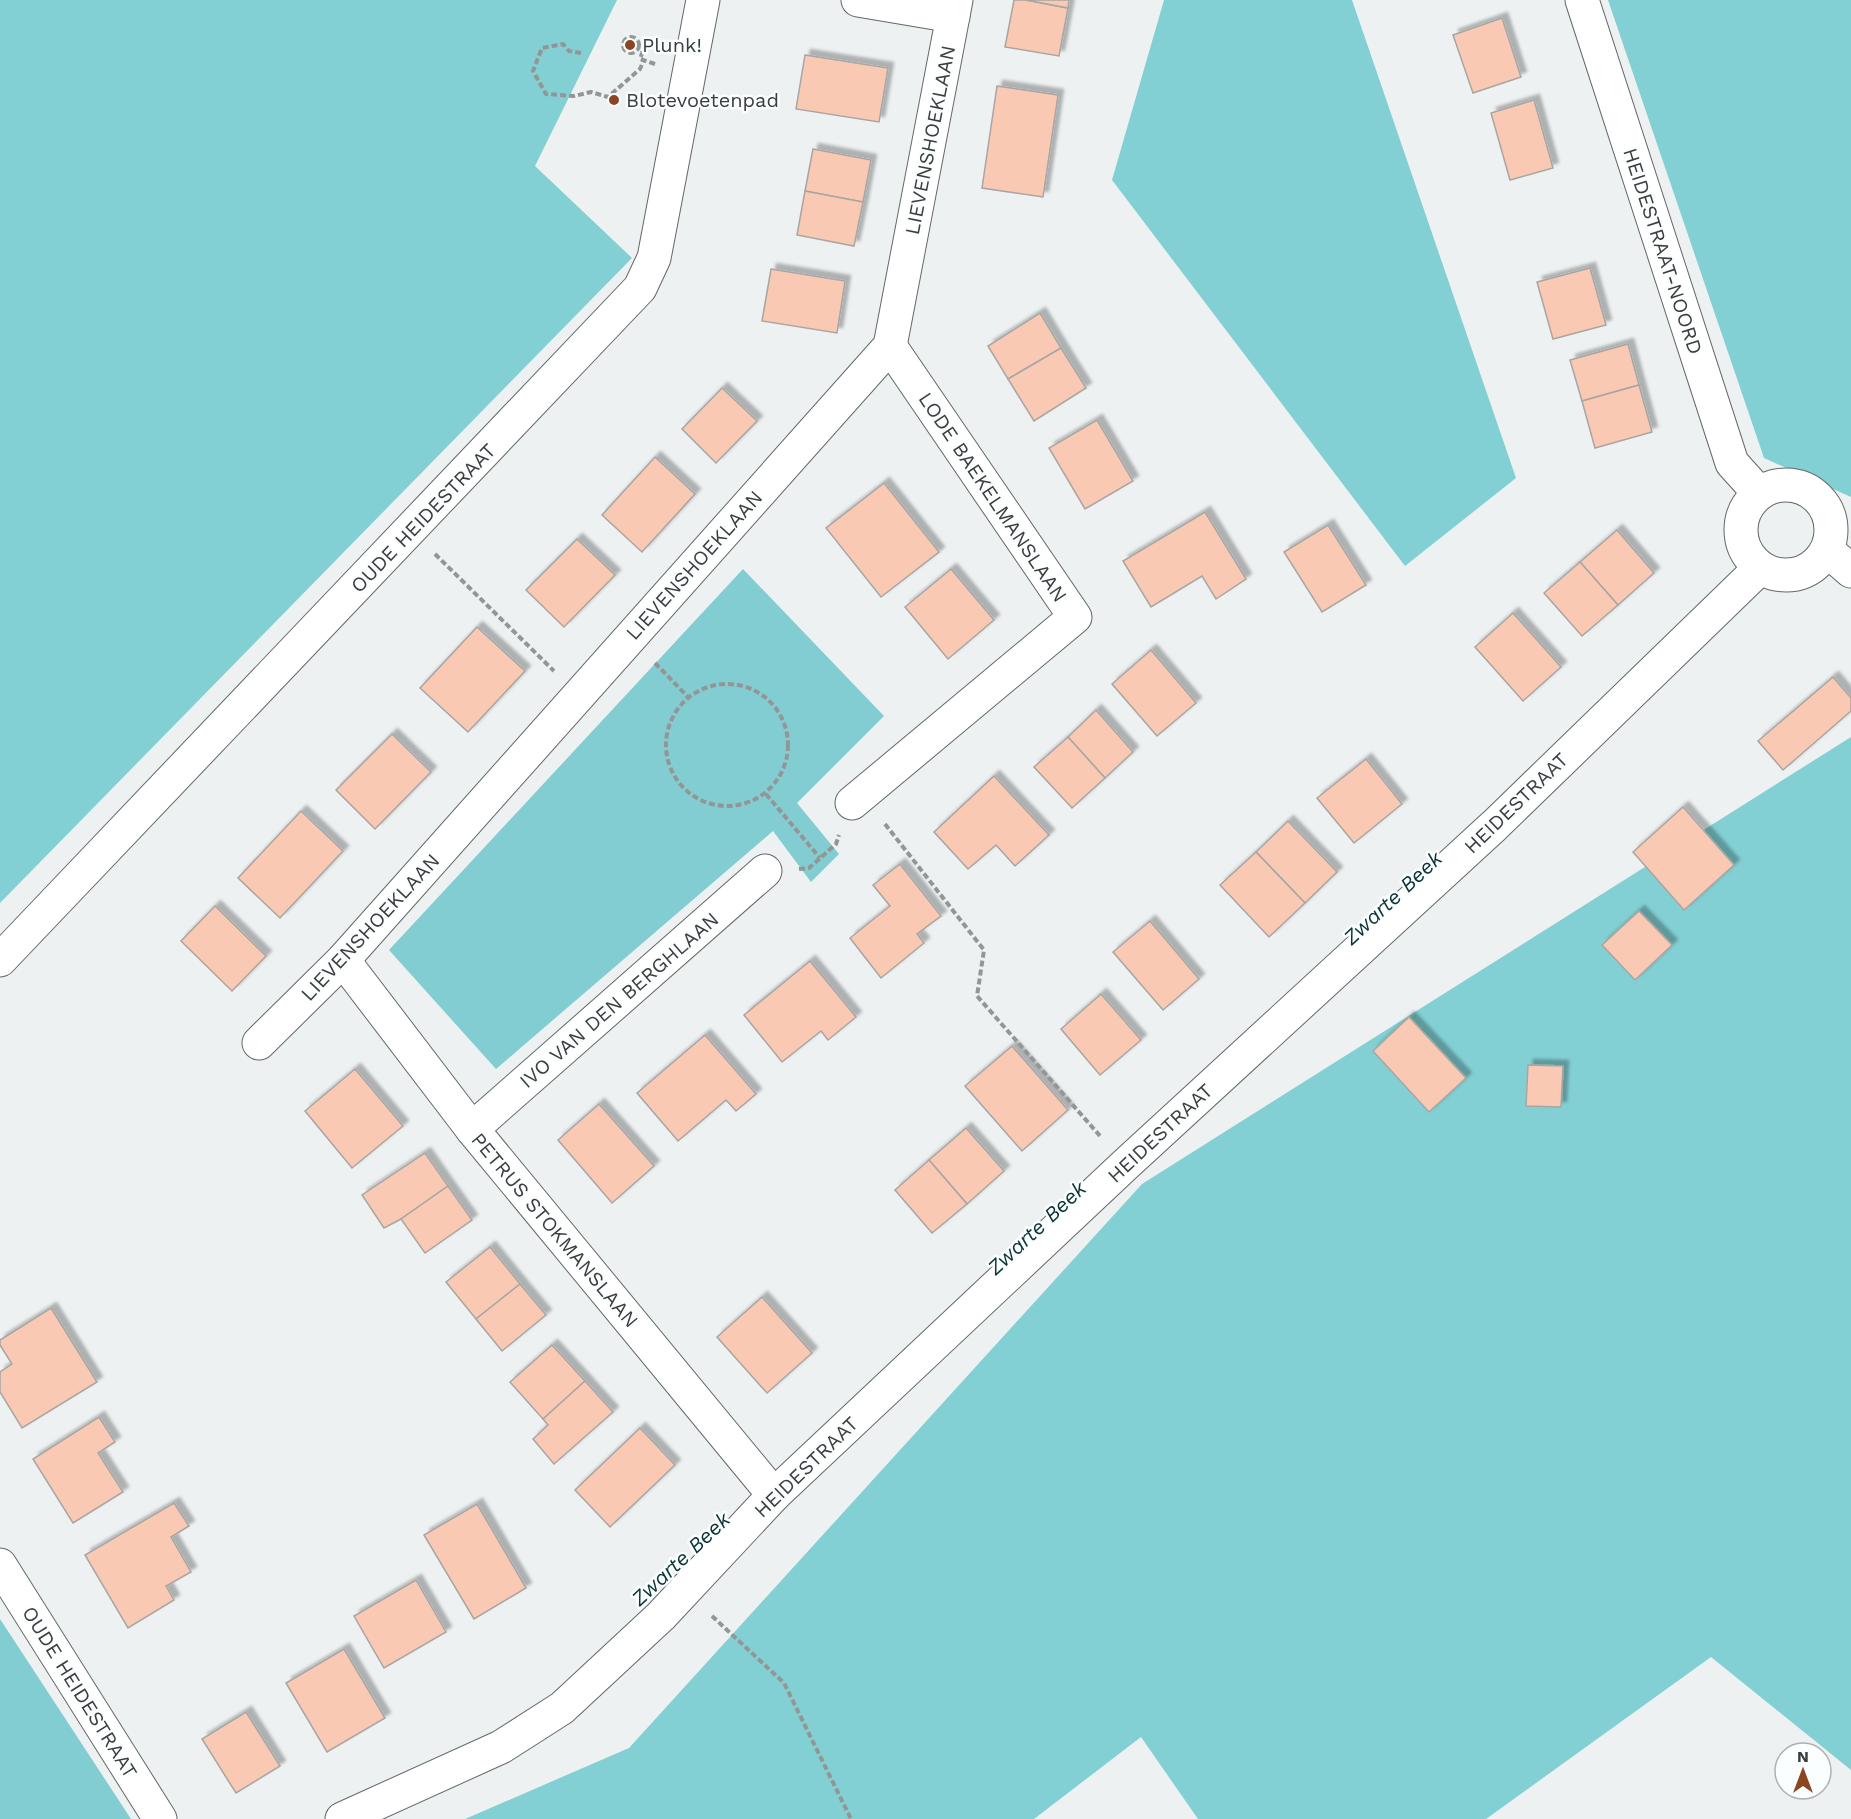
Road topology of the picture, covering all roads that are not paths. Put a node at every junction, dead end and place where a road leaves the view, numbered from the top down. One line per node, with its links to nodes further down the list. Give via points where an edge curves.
1 (703, 0): 11 (street, OUDE HEIDESTRAAT, via 654,258 640,288)
2 (858, 0): 4 (street)
3 (1582, 0): 6 (street, HEIDESTRAAT-NOORD, via 1732,463)
4 (955, 8): 5 (street, LIEVENSHOEKLAAN)
5 (890, 346): 9 (street, LODE BAEKELMANSLAAN, via 1075,617); 12 (street, LIEVENSHOEKLAAN)
6 (1759, 493): 7 (street, via 1783,484 1809,490 1827,510); 8 (street, via 1745,510 1740,530 1745,551)
7 (1840, 548): 8 (street, via 1810,569 1784,576)
8 (1760, 568): 15 (street, HEIDESTRAAT, via 1495,825 1125,1165)
9 (852, 803)
10 (765, 871): 14 (street, IVO VAN DEN BERGHLAAN)
11 (0, 960)
12 (343, 960): 13 (street, LIEVENSHOEKLAAN); 14 (street, PETRUS STOKMANSLAAN)
13 (259, 1043)
14 (472, 1129): 15 (street, PETRUS STOKMANSLAAN)
15 (774, 1496): 18 (street, HEIDESTRAAT, via 661,1616 562,1708 501,1747)
16 (0, 1564): 17 (street, OUDE HEIDESTRAAT)
17 (160, 1819)
18 (342, 1819)

